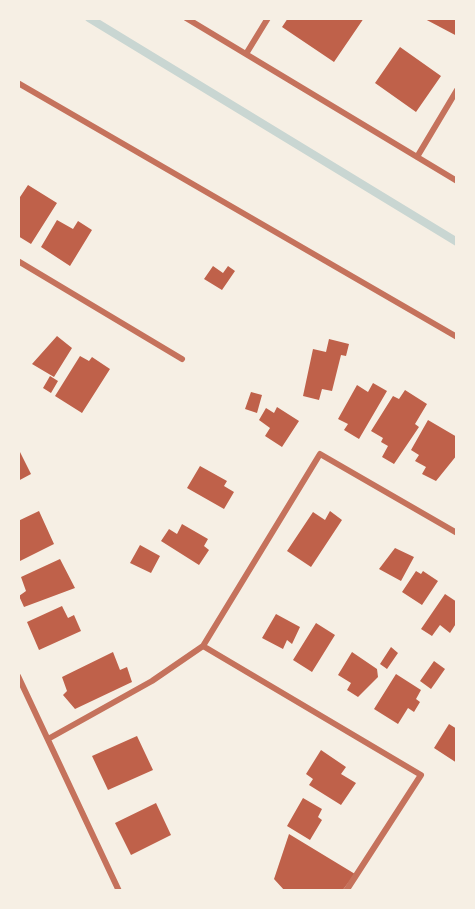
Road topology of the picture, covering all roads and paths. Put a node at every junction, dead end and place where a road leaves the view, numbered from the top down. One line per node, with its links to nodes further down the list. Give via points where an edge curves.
1 (186, 18): 3 (street)
2 (268, 18): 3 (street)
3 (246, 54): 6 (street)
4 (18, 83): 9 (street)
5 (457, 90): 6 (street)
6 (417, 157): 7 (street)
7 (457, 181)
8 (18, 261): 10 (street)
9 (457, 337)
10 (182, 359)
11 (457, 533): 12 (street, via 320,454)
12 (202, 646): 14 (street, via 152,681); 16 (street, via 421,775)
13 (18, 676): 14 (street)
14 (48, 739): 15 (street)
15 (119, 891)
16 (346, 891)

